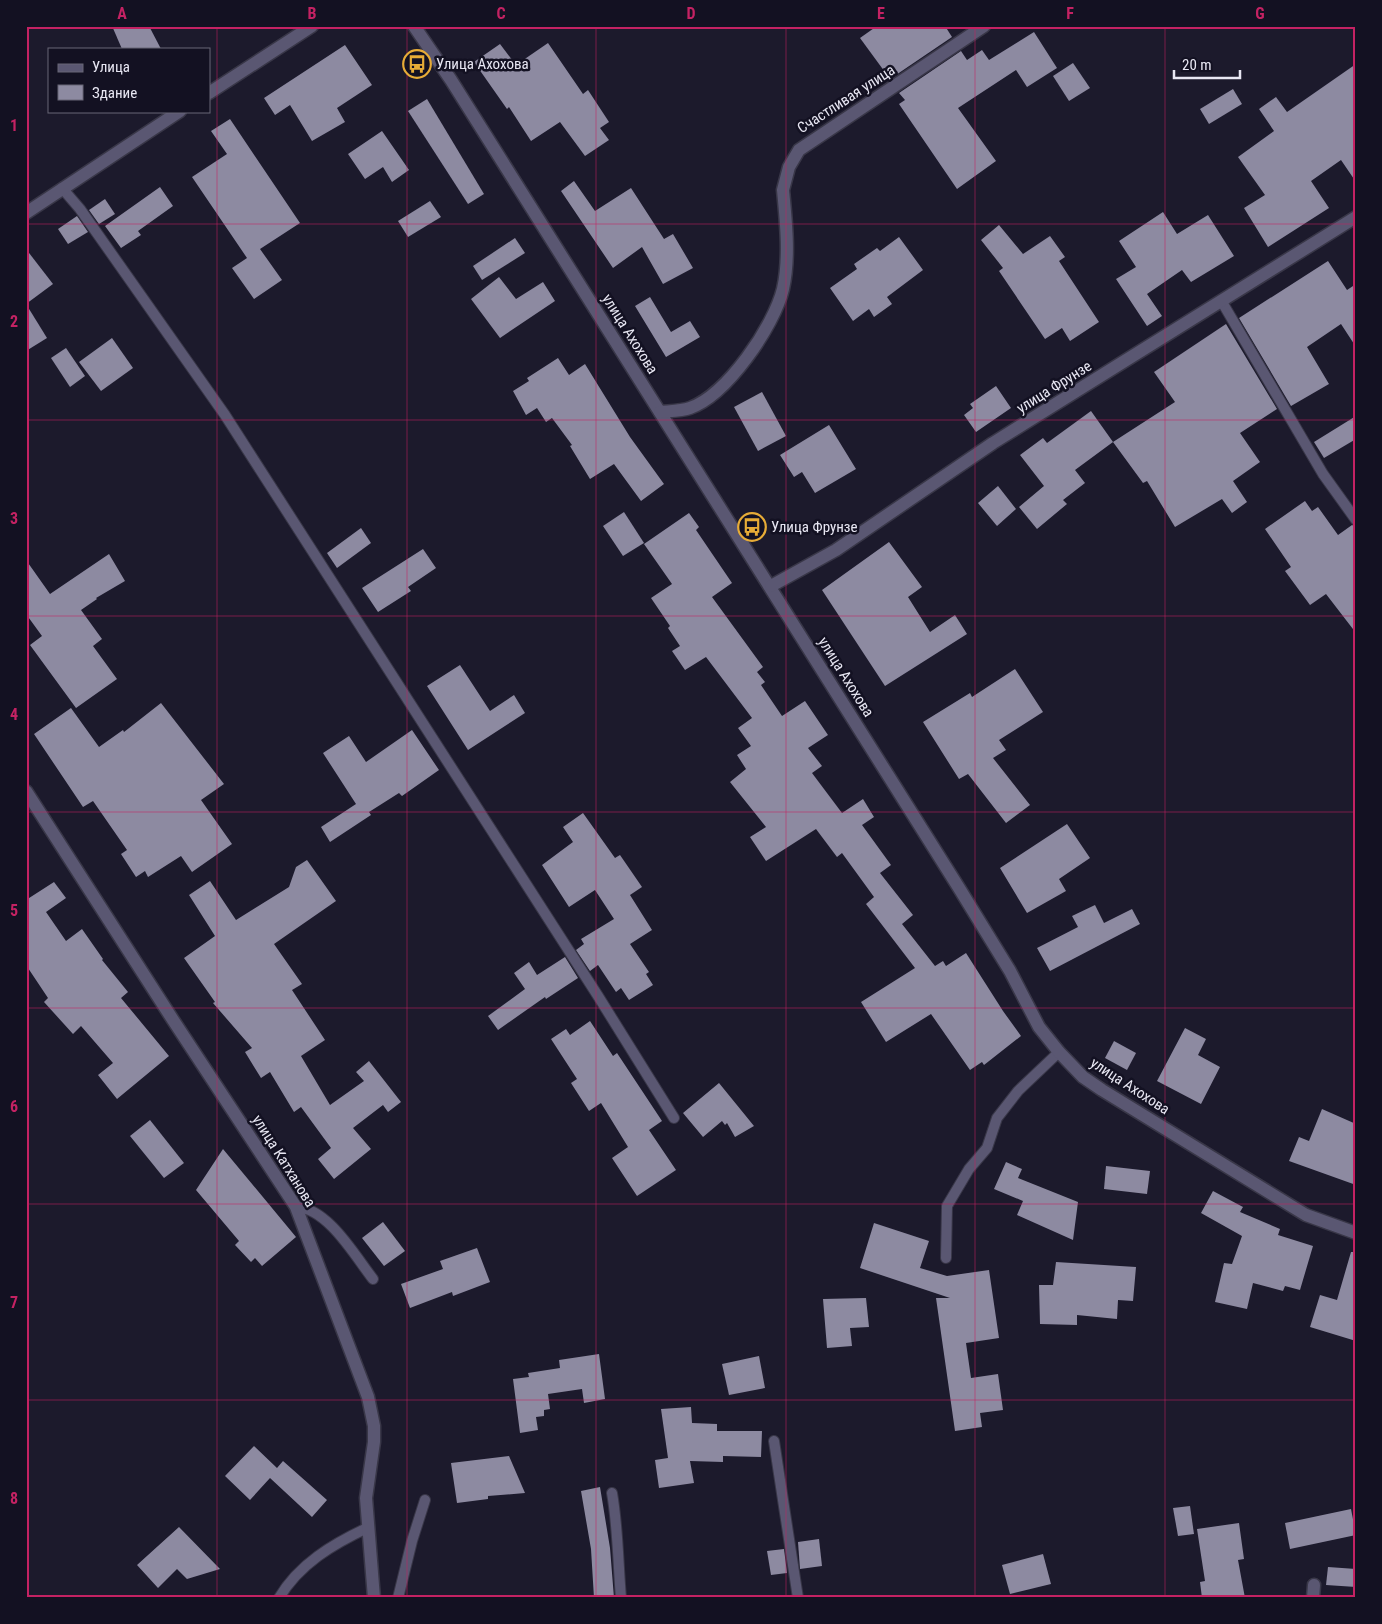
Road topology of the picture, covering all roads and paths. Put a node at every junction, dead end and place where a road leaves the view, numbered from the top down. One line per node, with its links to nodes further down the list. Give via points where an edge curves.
1 (312, 26): 4 (street)
2 (414, 26): 10 (street, улица Ахохова)
3 (984, 26): 10 (street, Счастливая улица, via 799,150 783,190 785,274 770,322 750,353 709,398 691,408)
4 (210, 91)
5 (178, 112): 6 (street)
6 (62, 188): 7 (street); 15 (lane, via 225,415)
7 (26, 213)
8 (1356, 217): 9 (street, улица Фрунзе)
9 (1222, 302): 11 (lane, via 1323,474); 12 (street, улица Фрунзе, via 993,443 836,550)
10 (660, 412): 12 (street, улица Ахохова)
11 (1356, 520)
12 (771, 586): 14 (street, улица Ахохова, via 975,913 1039,1027)
13 (26, 790): 16 (street, улица Катханова)
14 (1059, 1052): 17 (street, улица Ахохова, via 1102,1090 1262,1189 1306,1215); 18 (lane, via 1018,1091 997,1118 987,1148 969,1169 947,1206)
15 (674, 1118)
16 (296, 1207): 19 (lane, via 306,1208 326,1220); 23 (street, улица Катханова, via 368,1397 374,1442 366,1498)
17 (1356, 1233)
18 (946, 1258)
19 (373, 1280)
20 (774, 1441): 28 (lane)
21 (612, 1493): 27 (lane, via 617,1519)
22 (425, 1500): 26 (lane)
23 (367, 1528): 24 (lane, via 324,1550 292,1580); 25 (street, улица Катханова)
24 (279, 1598)
25 (374, 1598)
26 (398, 1598)
27 (621, 1598)
28 (798, 1598)

